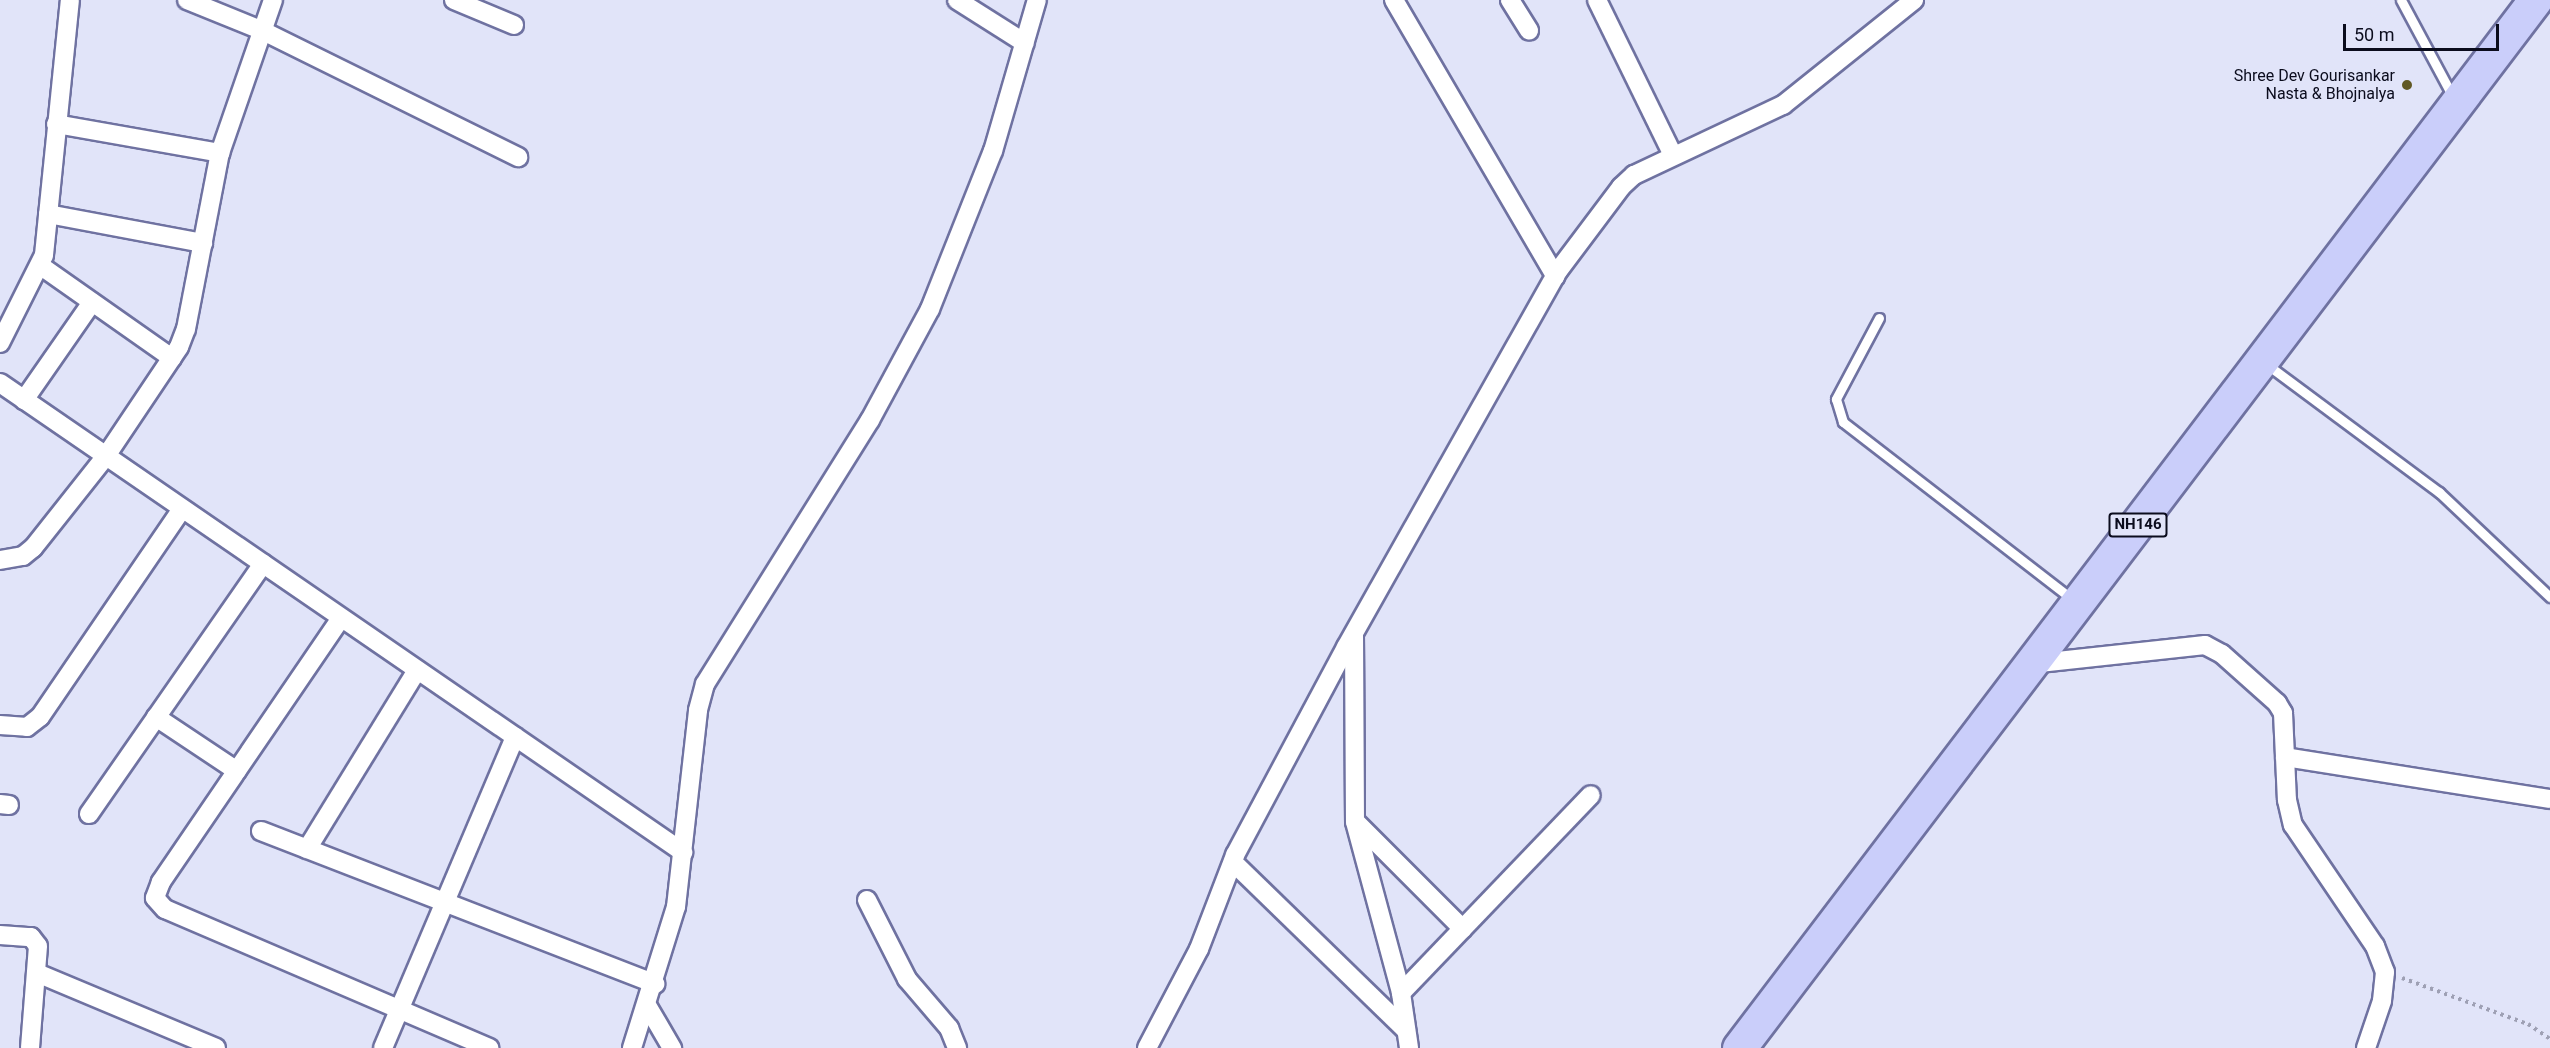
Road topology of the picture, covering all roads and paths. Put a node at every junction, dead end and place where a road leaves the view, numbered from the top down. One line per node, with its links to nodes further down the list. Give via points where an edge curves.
1 (70, 0): 18 (street)
2 (187, 0): 14 (street)
3 (273, 0): 14 (street)
4 (454, 0): 13 (street)
5 (957, 0): 16 (street)
6 (1037, 0): 16 (street)
7 (1394, 0): 25 (street)
8 (1510, 0): 15 (street)
9 (1597, 0): 20 (street)
10 (1914, 0): 20 (street, via 1783,105)
11 (2401, 0): 17 (lane)
12 (2535, 0): 17 (highway, NH146)
13 (514, 25)
14 (261, 30): 19 (street); 21 (street)
15 (1529, 31)
16 (1025, 43): 54 (street, via 976,201 930,309 870,420 705,684 698,710)
17 (2457, 105): 30 (highway, NH146)
18 (57, 124): 19 (street); 22 (street)
19 (220, 153): 23 (street)
20 (1673, 155): 25 (street, via 1640,170 1621,187)
21 (518, 157)
22 (48, 214): 23 (street); 24 (street)
23 (203, 243): 29 (street, via 186,328)
24 (40, 266): 26 (street); 28 (street)
25 (1555, 276): 40 (street)
26 (92, 302): 29 (street); 32 (street)
27 (1879, 318): 38 (lane, via 1836,399 1844,422)
28 (0, 343)
29 (172, 358): 33 (street)
30 (2264, 362): 37 (lane, via 2439,492); 38 (highway, NH146)
31 (0, 383): 32 (street)
32 (24, 400): 33 (street)
33 (106, 456): 34 (street); 35 (street, via 33,548 23,556)
34 (182, 508): 36 (street); 44 (street, via 40,717 16,729)
35 (0, 560)
36 (263, 564): 39 (street); 43 (street)
37 (2550, 597)
38 (2078, 603): 41 (highway, NH146)
39 (341, 618): 42 (street); 47 (street)
40 (1354, 632): 51 (street); 55 (street)
41 (2030, 664): 46 (street, via 2198,644 2211,647 2279,705); 77 (highway, NH146)
42 (417, 670): 45 (street); 53 (street)
43 (156, 717): 47 (street); 50 (street)
44 (0, 725)
45 (515, 737): 54 (street); 57 (street)
46 (2285, 757): 49 (street); 60 (street, via 2293,825 2375,946)
47 (237, 771): 65 (street, via 161,882 155,893 157,903)
48 (1591, 795): 58 (street)
49 (2550, 799)
50 (89, 814)
51 (1355, 822): 58 (street); 63 (street)
52 (261, 831): 53 (street)
53 (307, 849): 57 (street)
54 (683, 852): 62 (street, via 676,907)
55 (1233, 861): 66 (street); 75 (street, via 1199,949)
56 (867, 900): 74 (street, via 907,979 946,1023)
57 (446, 901): 62 (street); 65 (street)
58 (1463, 929): 63 (street)
59 (0, 935): 61 (street, via 36,940)
60 (2385, 972): 67 (path, via 2528,1024); 78 (street, via 2382,1001)
61 (37, 973): 68 (street); 69 (street)
62 (655, 984): 64 (street)
63 (1401, 993): 66 (street)
64 (648, 1007): 72 (street); 73 (street)
65 (399, 1010): 70 (street); 71 (street)
66 (1406, 1030): 76 (street)
67 (2550, 1040)
68 (30, 1048)
69 (216, 1048)
70 (383, 1048)
71 (489, 1048)
72 (632, 1048)
73 (672, 1048)
74 (957, 1048)
75 (1147, 1048)
76 (1409, 1048)
77 (1739, 1048)
78 (2366, 1048)

